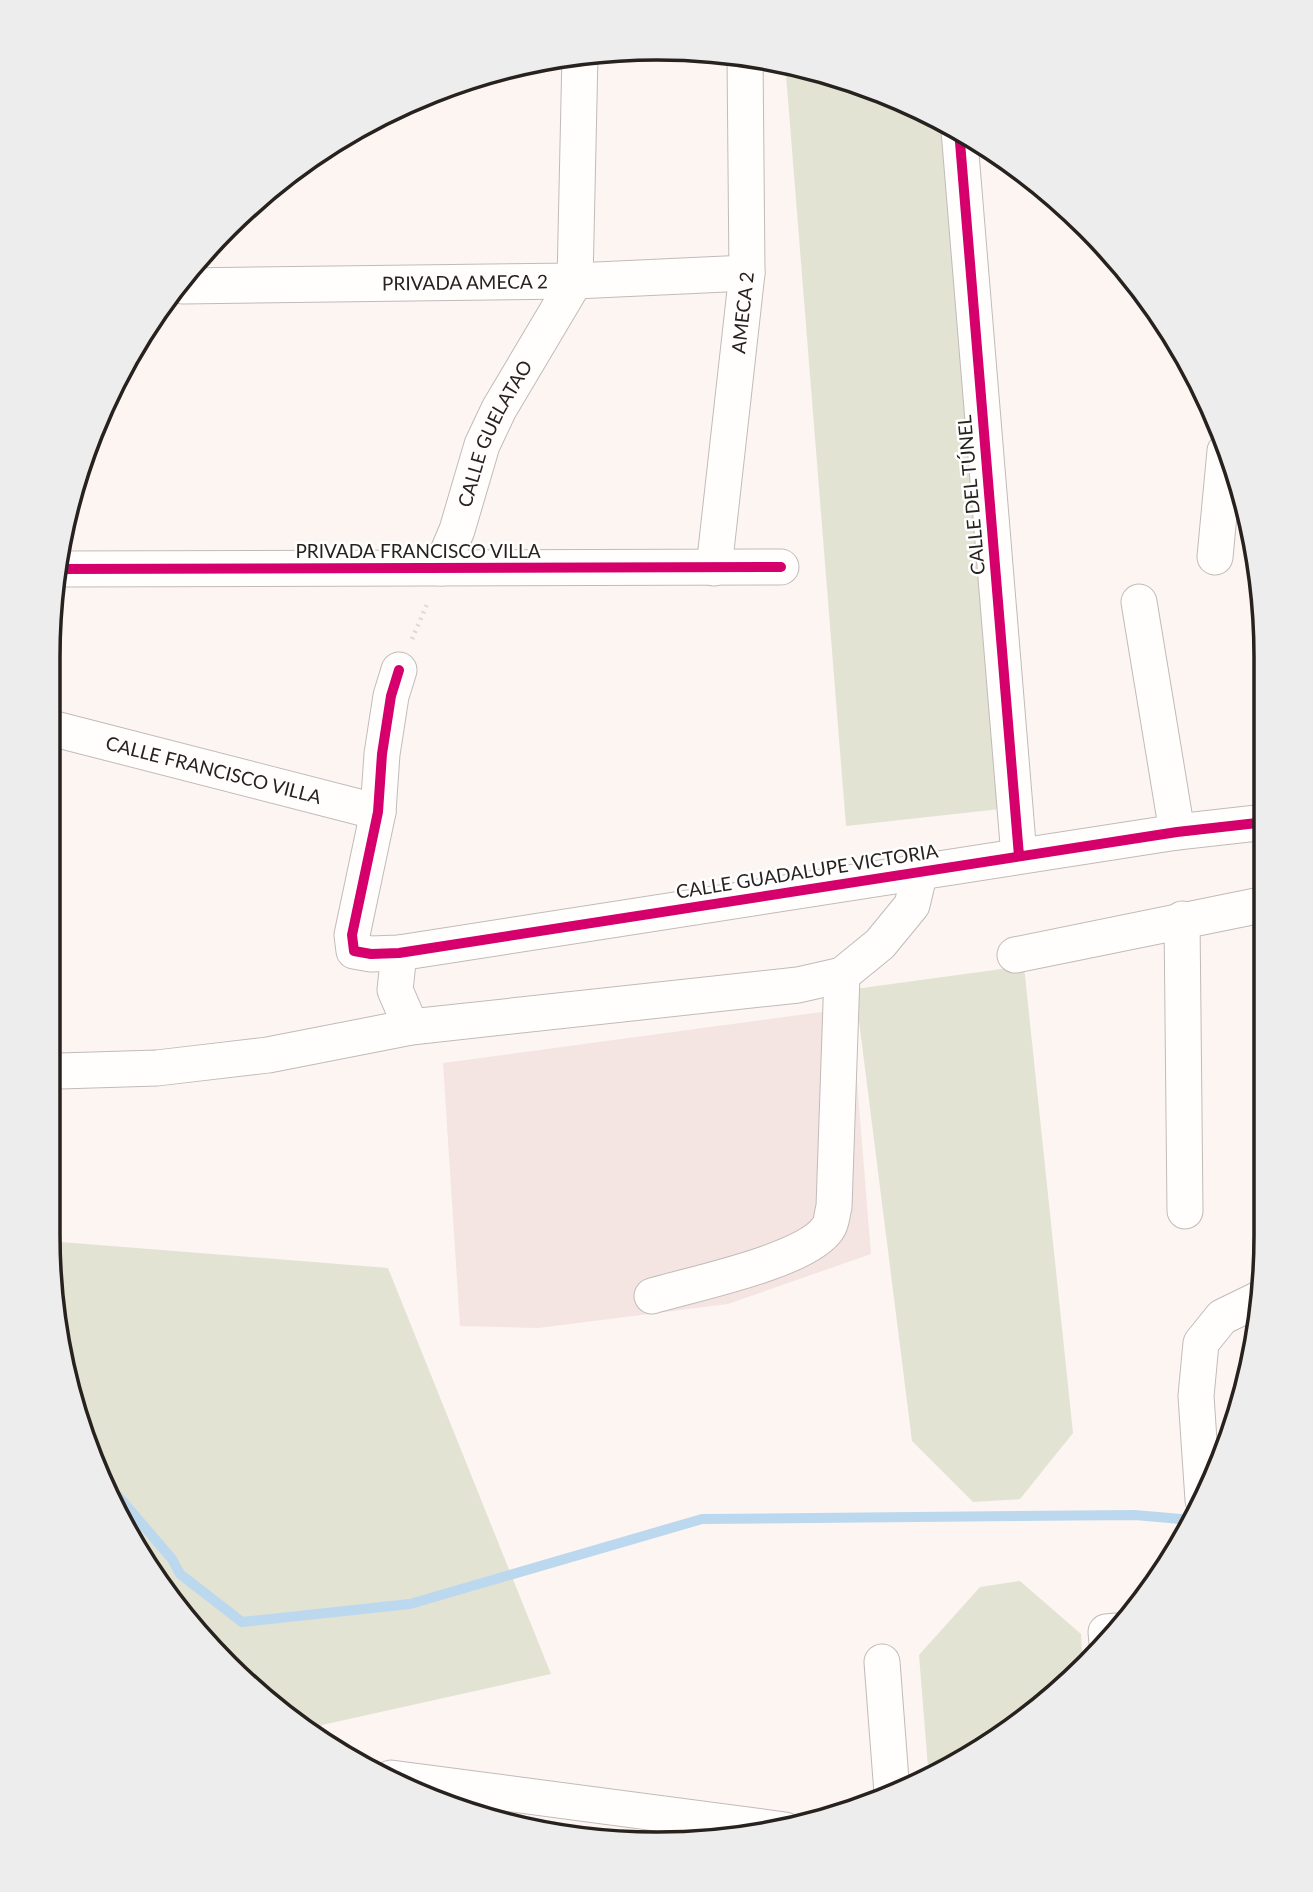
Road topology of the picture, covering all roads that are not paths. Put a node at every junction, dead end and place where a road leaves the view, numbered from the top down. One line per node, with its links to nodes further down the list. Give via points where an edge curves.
1 (580, 65): 5 (street, CALLE GUELATAO)
2 (745, 67): 4 (street, AMECA 2)
3 (960, 142): 19 (street, CALLE DEL TÚNEL)
4 (747, 273): 5 (street, PRIVADA AMECA 2); 11 (street, AMECA 2)
5 (575, 281): 6 (street, PRIVADA AMECA 2); 10 (street, CALLE GUELATAO, via 482,445)
6 (189, 286)
7 (1223, 467): 8 (street)
8 (1215, 557)
9 (781, 567): 11 (street, PRIVADA FRANCISCO VILLA)
10 (441, 568): 11 (street, PRIVADA FRANCISCO VILLA); 12 (street, PRIVADA FRANCISCO VILLA)
11 (714, 568)
12 (67, 569)
13 (1139, 602): 18 (street)
14 (399, 670): 16 (street, via 382,754)
15 (60, 730): 16 (street, CALLE FRANCISCO VILLA)
16 (379, 812): 23 (street, CALLE GUADALUPE VICTORIA, via 352,935 354,951)
17 (1254, 823): 18 (street, CALLE GUADALUPE VICTORIA)
18 (1177, 832): 19 (street, CALLE GUADALUPE VICTORIA)
19 (1019, 856): 20 (street, CALLE GUADALUPE VICTORIA)
20 (920, 871): 23 (street, CALLE GUADALUPE VICTORIA); 25 (street, via 912,905 880,944)
21 (1254, 906): 22 (street)
22 (1182, 919): 24 (street); 28 (street)
23 (399, 953): 26 (street, via 395,990)
24 (1015, 955)
25 (842, 975): 26 (street, via 798,985); 29 (street, via 834,1207 829,1227 810,1246 780,1260)
26 (411, 1027): 27 (street, via 268,1055 171,1066)
27 (60, 1071)
28 (1185, 1211)
29 (652, 1296)
30 (1249, 1304): 31 (street, via 1222,1317 1201,1343 1196,1396)
31 (1201, 1479)
32 (882, 1662): 34 (street)
33 (415, 1781): 35 (street)
34 (891, 1784)
35 (747, 1825)

